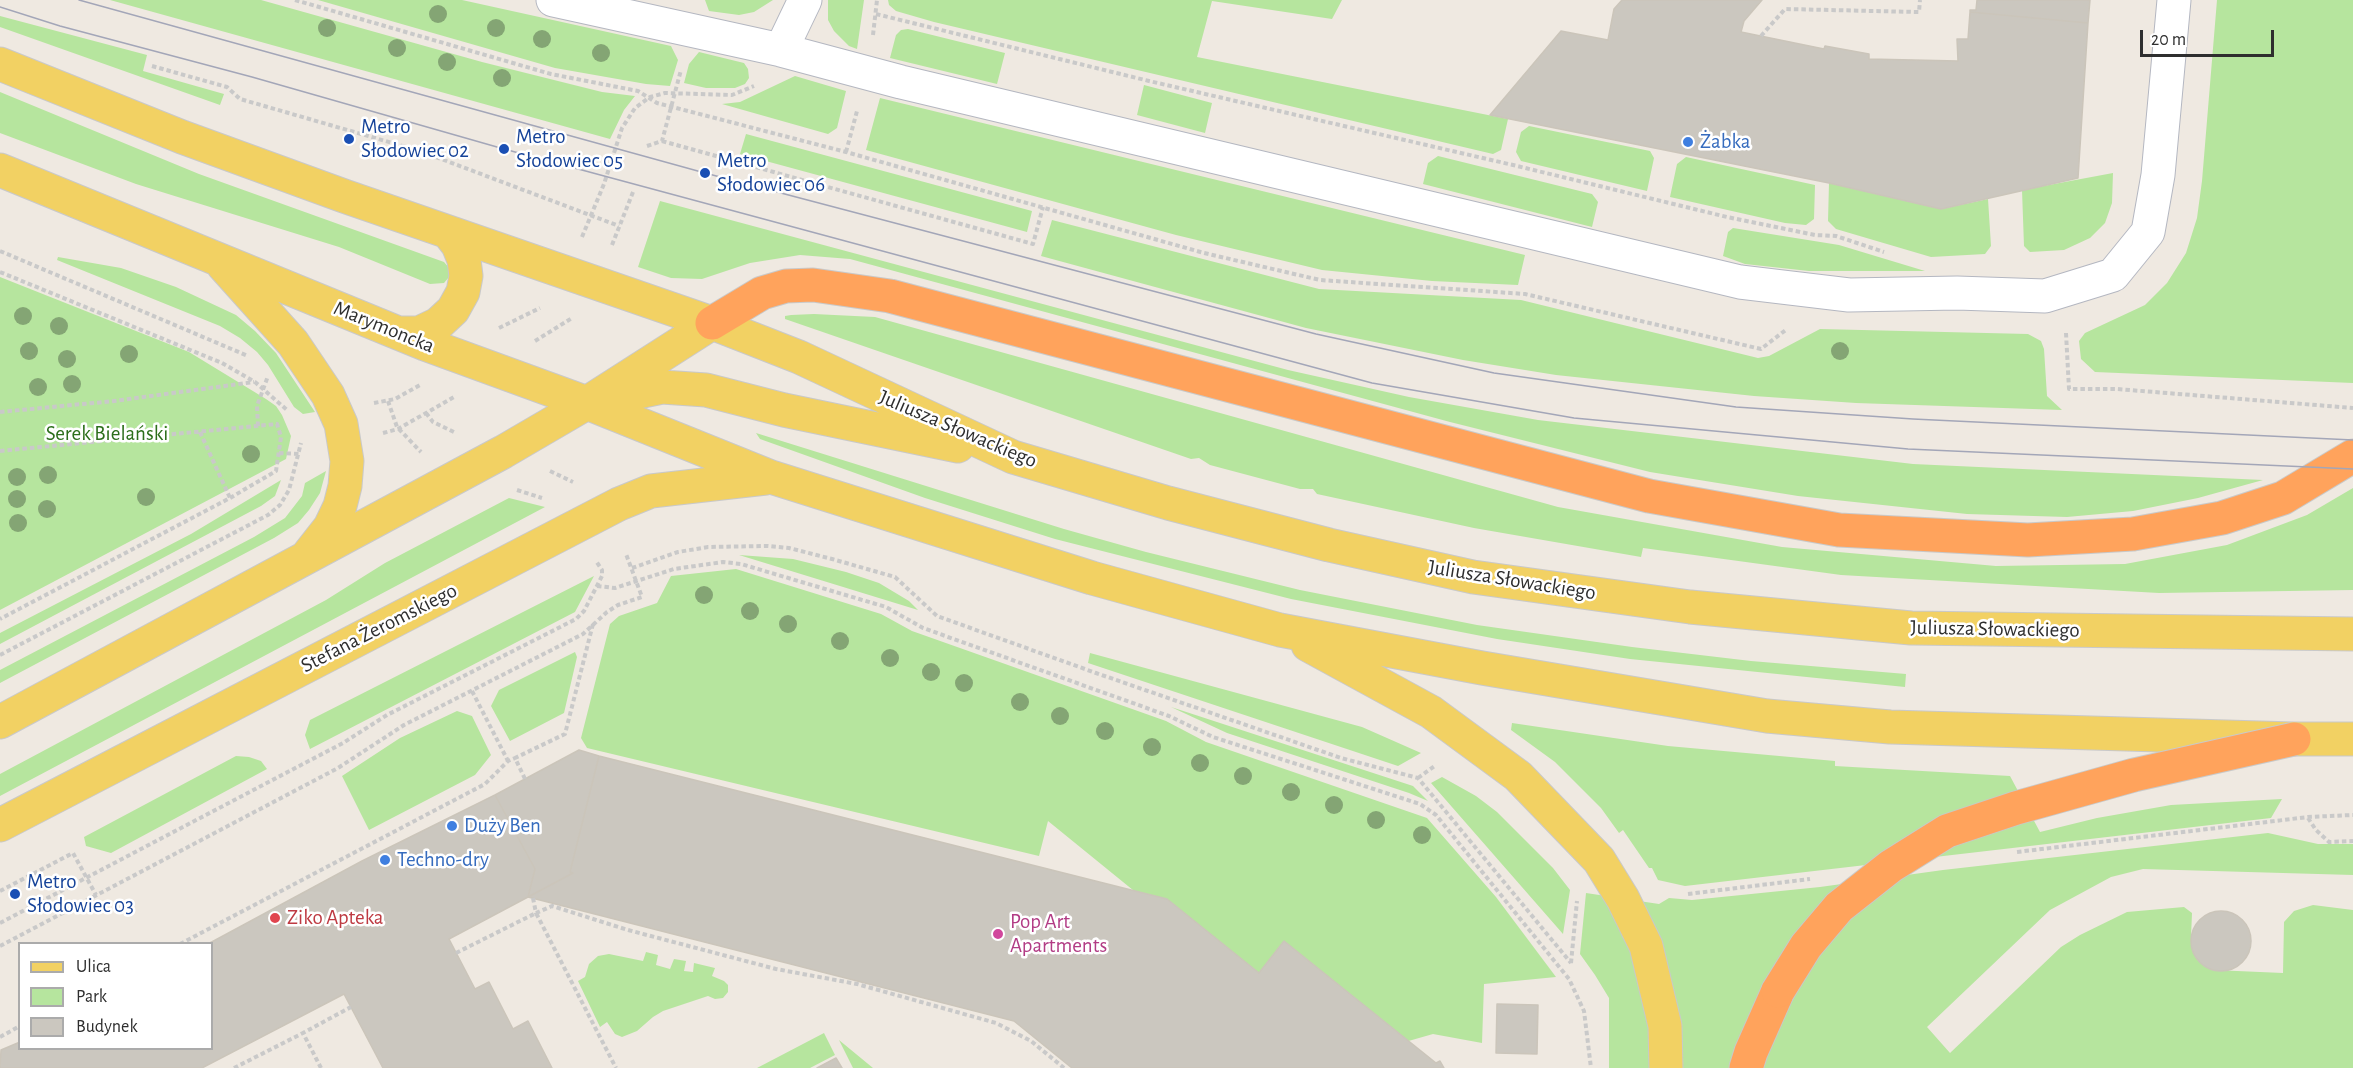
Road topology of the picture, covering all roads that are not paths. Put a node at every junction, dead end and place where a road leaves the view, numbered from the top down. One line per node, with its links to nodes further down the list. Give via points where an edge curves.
1 (553, 0): 4 (street)
2 (805, 0): 4 (street)
3 (2174, 0): 4 (street, via 2158,175 2148,232 2113,275 2045,296 1849,295 1740,282)
4 (781, 50)
5 (0, 64): 7 (main road, via 182,137)
6 (0, 170): 8 (main road, Marymoncka)
7 (448, 232): 9 (main road); 10 (main road, via 464,260 463,292 453,310 438,324 419,333)
8 (217, 258): 10 (main road, Marymoncka); 15 (main road, via 293,343 328,395 341,424 347,461 340,506 325,535)
9 (712, 323): 11 (main road); 12 (highway, via 762,293 786,286 813,285 890,296 1649,496 1839,530 2028,540 2133,534 2222,518 2283,498); 13 (main road, Juliusza Słowackiego, via 799,357)
10 (399, 333): 11 (main road, Marymoncka)
11 (587, 403): 13 (main road, via 662,387 706,390); 14 (main road, Marymoncka); 15 (main road)
12 (2353, 456)
13 (1013, 457): 17 (main road, Juliusza Słowackiego, via 1168,503 1473,577 1690,607 1911,628)
14 (771, 477): 16 (main road, via 1092,578); 21 (main road, Stefana Żeromskiego, via 651,490 619,504)
15 (303, 560): 18 (main road)
16 (1280, 630): 19 (main road, bridge, via 1767,716 1890,727); 22 (main road, via 1431,712 1518,776 1599,860 1646,946 1665,1026)
17 (2353, 634)
18 (0, 722)
19 (2294, 739): 20 (main road); 23 (highway, bridge, via 2124,778 2016,807 1947,831 1891,866 1839,907 1806,946 1778,991)
20 (2353, 739)
21 (0, 825)
22 (1666, 1068)
23 (1746, 1068)

